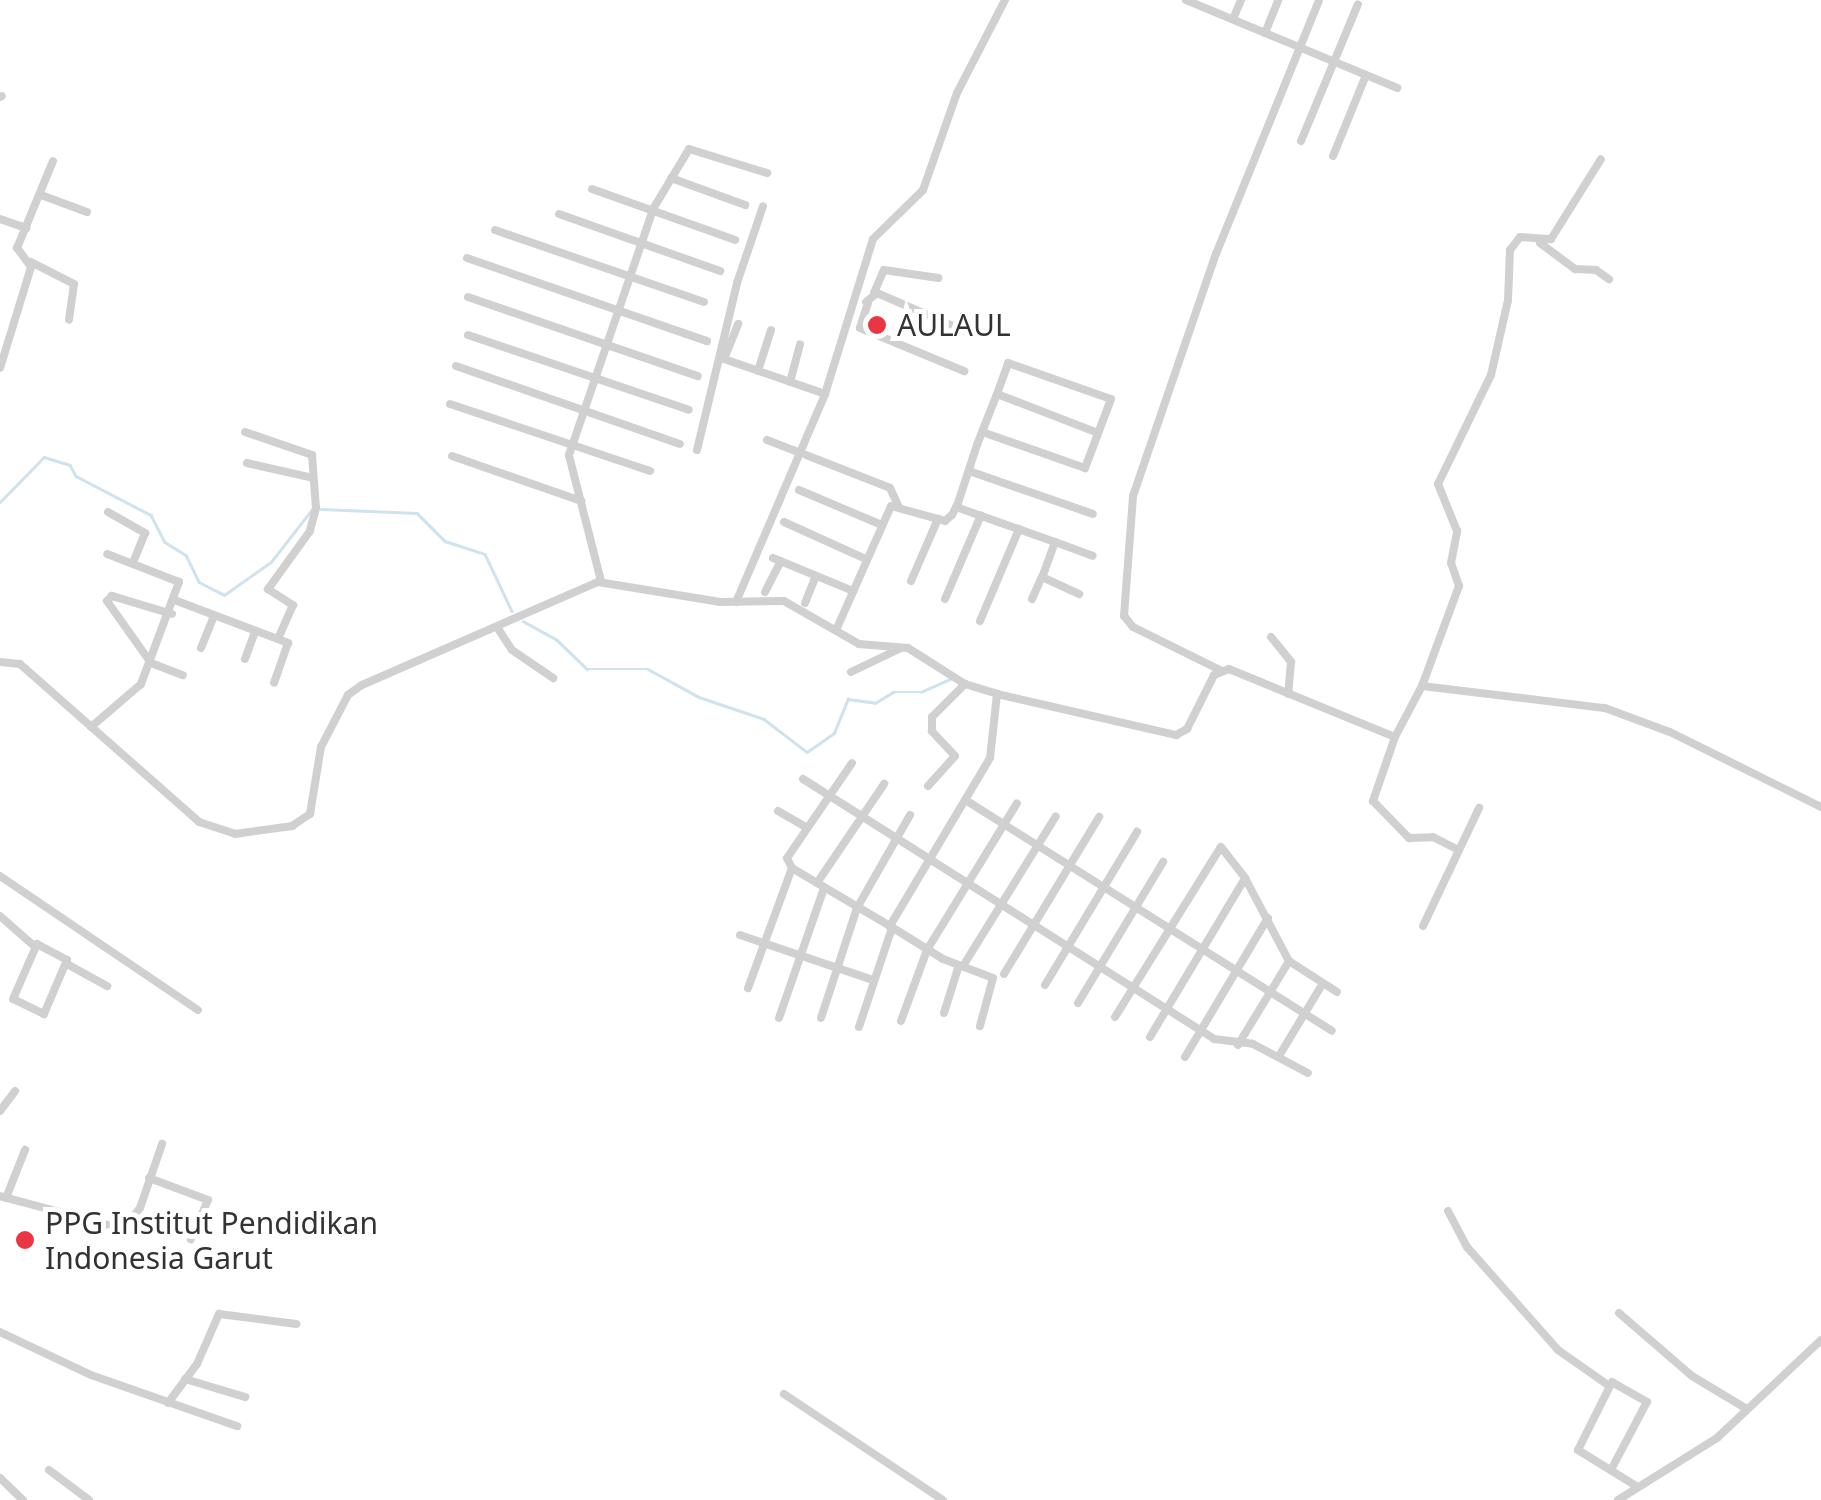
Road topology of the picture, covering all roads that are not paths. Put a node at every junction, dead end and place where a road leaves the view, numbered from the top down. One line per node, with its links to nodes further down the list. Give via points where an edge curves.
1 (1005, 0): 41 (street, via 957,93 923,190 873,239)
2 (1186, 0): 6 (street)
3 (1240, 0): 8 (street)
4 (1278, 0): 9 (street)
5 (1320, 0): 10 (street)
6 (1202, 3): 8 (street)
7 (1358, 4): 11 (street)
8 (1232, 19): 9 (street)
9 (1265, 33): 10 (street)
10 (1299, 47): 11 (street); 120 (street, via 1216,254 1133,496 1124,616 1134,628)
11 (1334, 62): 12 (street); 14 (street)
12 (1366, 75): 13 (street); 15 (street)
13 (1396, 88)
14 (1301, 141)
15 (1333, 156)
16 (1601, 159): 32 (street, via 1550,239)
17 (53, 160): 21 (street)
18 (767, 173): 19 (street, via 689,149)
19 (671, 178): 22 (street); 24 (street)
20 (592, 189): 24 (street)
21 (41, 195): 25 (street); 28 (street)
22 (745, 205)
23 (763, 206): 53 (street)
24 (653, 209): 30 (street); 31 (street)
25 (87, 212)
26 (559, 214): 31 (street)
27 (0, 219): 28 (street)
28 (26, 228): 34 (street, via 16,252)
29 (494, 230): 36 (street)
30 (735, 240)
31 (640, 243): 35 (street); 36 (street)
32 (1540, 243): 38 (street, via 1575,269); 126 (street, via 1514,239 1491,375 1438,484 1456,532 1452,563 1459,586)
33 (467, 258): 44 (street)
34 (30, 262): 45 (street, via 74,284); 55 (street)
35 (720, 272)
36 (629, 277): 42 (street); 44 (street)
37 (938, 278): 39 (street, via 884,270)
38 (1609, 279)
39 (874, 293): 43 (street); 49 (street)
40 (468, 296): 51 (street)
41 (857, 299): 43 (street); 61 (street)
42 (704, 302)
43 (868, 303): 57 (street, via 860,328)
44 (618, 311): 50 (street); 51 (street)
45 (69, 320)
46 (738, 324): 53 (street)
47 (771, 330): 56 (street)
48 (468, 334): 59 (street)
49 (974, 335)
50 (707, 341)
51 (607, 343): 58 (street); 59 (street)
52 (800, 344): 60 (street)
53 (723, 359): 56 (street); 72 (street)
54 (456, 366): 65 (street)
55 (0, 368)
56 (758, 371): 60 (street)
57 (964, 371)
58 (698, 376)
59 (596, 377): 64 (street); 65 (street)
60 (790, 382): 61 (street)
61 (825, 394): 73 (street)
62 (996, 394): 67 (street); 68 (street); 68 (street, via 1014,360 1106,393 1111,402)
63 (450, 404): 71 (street)
64 (689, 410)
65 (583, 412): 70 (street); 71 (street)
66 (245, 432): 78 (street, via 312,455)
67 (982, 432): 68 (street, via 1083,468); 77 (street)
68 (1098, 432)
69 (767, 440): 73 (street)
70 (680, 444)
71 (572, 446): 76 (street); 80 (street)
72 (698, 450)
73 (804, 454): 81 (street, via 890,488); 105 (street)
74 (452, 456): 80 (street)
75 (247, 462): 78 (street)
76 (650, 471)
77 (969, 471): 82 (street); 84 (street)
78 (309, 478): 114 (street, via 316,508 310,531 268,588 293,605)
79 (799, 490): 88 (street)
80 (580, 501): 97 (street)
81 (898, 504): 86 (street); 88 (street)
82 (956, 506): 85 (street); 86 (street, via 946,521)
83 (108, 512): 94 (street, via 145,533)
84 (1093, 514)
85 (981, 516): 89 (street); 102 (street)
86 (938, 519): 98 (street)
87 (784, 522): 93 (street)
88 (882, 526): 93 (street)
89 (1019, 529): 90 (street); 109 (street)
90 (1055, 542): 92 (street); 96 (street)
91 (107, 554): 94 (street)
92 (1093, 556)
93 (866, 559): 99 (street)
94 (133, 562): 104 (street, via 178,578)
95 (816, 576): 99 (street); 100 (street, via 777,560); 106 (street)
96 (1042, 578): 101 (street); 103 (street)
97 (601, 581): 105 (street); 110 (street)
98 (911, 581)
99 (853, 591): 111 (street)
100 (765, 592)
101 (1079, 594)
102 (945, 599)
103 (1032, 599)
104 (177, 601): 107 (street); 108 (street)
105 (736, 602): 111 (street, via 784,601)
106 (805, 603)
107 (172, 614): 119 (street); 119 (street, via 109,597)
108 (214, 615): 112 (street); 116 (street)
109 (980, 621)
110 (497, 627): 123 (street, via 512,650); 129 (street, via 348,696 321,747 310,814 292,826 235,834 200,822)
111 (838, 628): 115 (street, via 859,644)
112 (255, 631): 114 (street); 117 (street)
113 (1272, 636): 128 (street, via 1292,662)
114 (278, 639): 124 (street, via 288,643)
115 (903, 647): 121 (street); 125 (street)
116 (202, 648)
117 (245, 660)
118 (0, 662): 129 (street, via 20,664)
119 (151, 663): 122 (street); 129 (street, via 140,684)
120 (1220, 670): 127 (street, via 1176,735); 128 (street)
121 (851, 672)
122 (183, 675)
123 (554, 678)
124 (274, 683)
125 (965, 684): 127 (street); 134 (street, via 932,717 932,731 955,756)
126 (1422, 686): 130 (street); 138 (street, via 1604,708 1670,732)
127 (997, 694): 136 (street, via 990,758)
128 (1288, 694): 130 (street)
129 (91, 727)
130 (1395, 737): 150 (street, via 1373,801 1409,838 1436,838)
131 (852, 763): 135 (street)
132 (803, 778): 135 (street)
133 (884, 784): 142 (street)
134 (928, 786)
135 (831, 796): 142 (street); 146 (street)
136 (967, 800): 145 (street); 151 (street)
137 (1018, 804): 145 (street)
138 (1821, 807)
139 (1479, 808): 150 (street)
140 (778, 811): 146 (street)
141 (910, 815): 148 (street)
142 (864, 816): 148 (street); 158 (street)
143 (1056, 816): 149 (street)
144 (1099, 817): 153 (street)
145 (1004, 824): 149 (street); 157 (street)
146 (808, 828): 154 (street, via 787,858)
147 (1137, 832): 159 (street)
148 (898, 838): 151 (street); 161 (street)
149 (1038, 844): 153 (street); 160 (street)
150 (1457, 849): 166 (street)
151 (933, 859): 157 (street); 167 (street)
152 (1163, 862): 162 (street)
153 (1070, 866): 159 (street); 165 (street)
154 (792, 868): 158 (street); 170 (street)
155 (0, 876): 195 (street)
156 (1246, 878): 164 (street); 168 (street, via 1218,848); 174 (street)
157 (968, 882): 160 (street); 173 (street)
158 (821, 886): 161 (street); 175 (street)
159 (1103, 887): 162 (street); 171 (street)
160 (1002, 903): 165 (street); 178 (street)
161 (857, 908): 167 (street); 180 (street)
162 (1137, 908): 168 (street); 179 (street)
163 (0, 916): 172 (street)
164 (1268, 918): 176 (street); 181 (street)
165 (1036, 924): 171 (street); 182 (street)
166 (1422, 926)
167 (891, 927): 173 (street); 183 (street)
168 (1170, 929): 174 (street); 188 (street)
169 (740, 935): 170 (street)
170 (763, 943): 175 (street); 189 (street)
171 (1068, 945): 179 (street); 186 (street)
172 (34, 946): 177 (street); 190 (street)
173 (927, 950): 178 (street); 201 (street)
174 (1204, 950): 181 (street); 194 (street)
175 (800, 956): 180 (street); 199 (street)
176 (1290, 961): 185 (street); 191 (street)
177 (67, 964): 187 (street); 190 (street, via 44,1014 15,1001)
178 (961, 965): 196 (street); 203 (street, via 994,980)
179 (1100, 965): 188 (street); 193 (street)
180 (837, 968): 183 (street); 200 (street)
181 (1237, 970): 191 (street); 205 (street)
182 (1004, 974)
183 (873, 980): 202 (street)
184 (0, 984): 190 (street)
185 (1323, 984): 192 (street); 197 (street)
186 (1046, 985)
187 (107, 986)
188 (1134, 986): 194 (street); 198 (street)
189 (748, 988)
190 (14, 990)
191 (1270, 991): 197 (street); 207 (street)
192 (1336, 992)
193 (1078, 1003)
194 (1169, 1008): 205 (street); 206 (street)
195 (198, 1010)
196 (944, 1013)
197 (1305, 1013): 204 (street); 209 (street)
198 (1114, 1017)
199 (780, 1018)
200 (822, 1018)
201 (901, 1021)
202 (858, 1026)
203 (980, 1026)
204 (1332, 1031)
205 (1202, 1032): 207 (street); 208 (street)
206 (1150, 1037)
207 (1238, 1045): 209 (street)
208 (1185, 1056)
209 (1279, 1056): 210 (street)
210 (1308, 1073)
211 (14, 1090): 212 (street)
212 (0, 1111)
213 (162, 1144): 215 (street)
214 (25, 1150): 216 (street)
215 (148, 1178): 216 (street, via 140,1208 118,1230); 218 (street, via 208,1200)
216 (3, 1197)
217 (1448, 1211): 224 (street, via 1467,1247 1558,1350)
218 (191, 1240)
219 (1618, 1313): 228 (street, via 1692,1376)
220 (296, 1324): 223 (street, via 219,1314)
221 (0, 1332): 227 (street)
222 (1821, 1340): 228 (street)
223 (185, 1379): 226 (street); 227 (street)
224 (1608, 1384): 230 (street, via 1578,1450); 230 (street, via 1618,1383 1647,1402)
225 (784, 1394): 238 (street)
226 (246, 1397)
227 (168, 1403): 229 (street)
228 (1747, 1410): 233 (street, via 1683,1464)
229 (237, 1426)
230 (1612, 1468): 233 (street)
231 (48, 1470): 237 (street)
232 (0, 1478): 234 (street)
233 (1638, 1486): 239 (street)
234 (12, 1490): 235 (street); 236 (street)
235 (0, 1492)
236 (23, 1500)
237 (89, 1500)
238 (942, 1500)
239 (1618, 1500)

